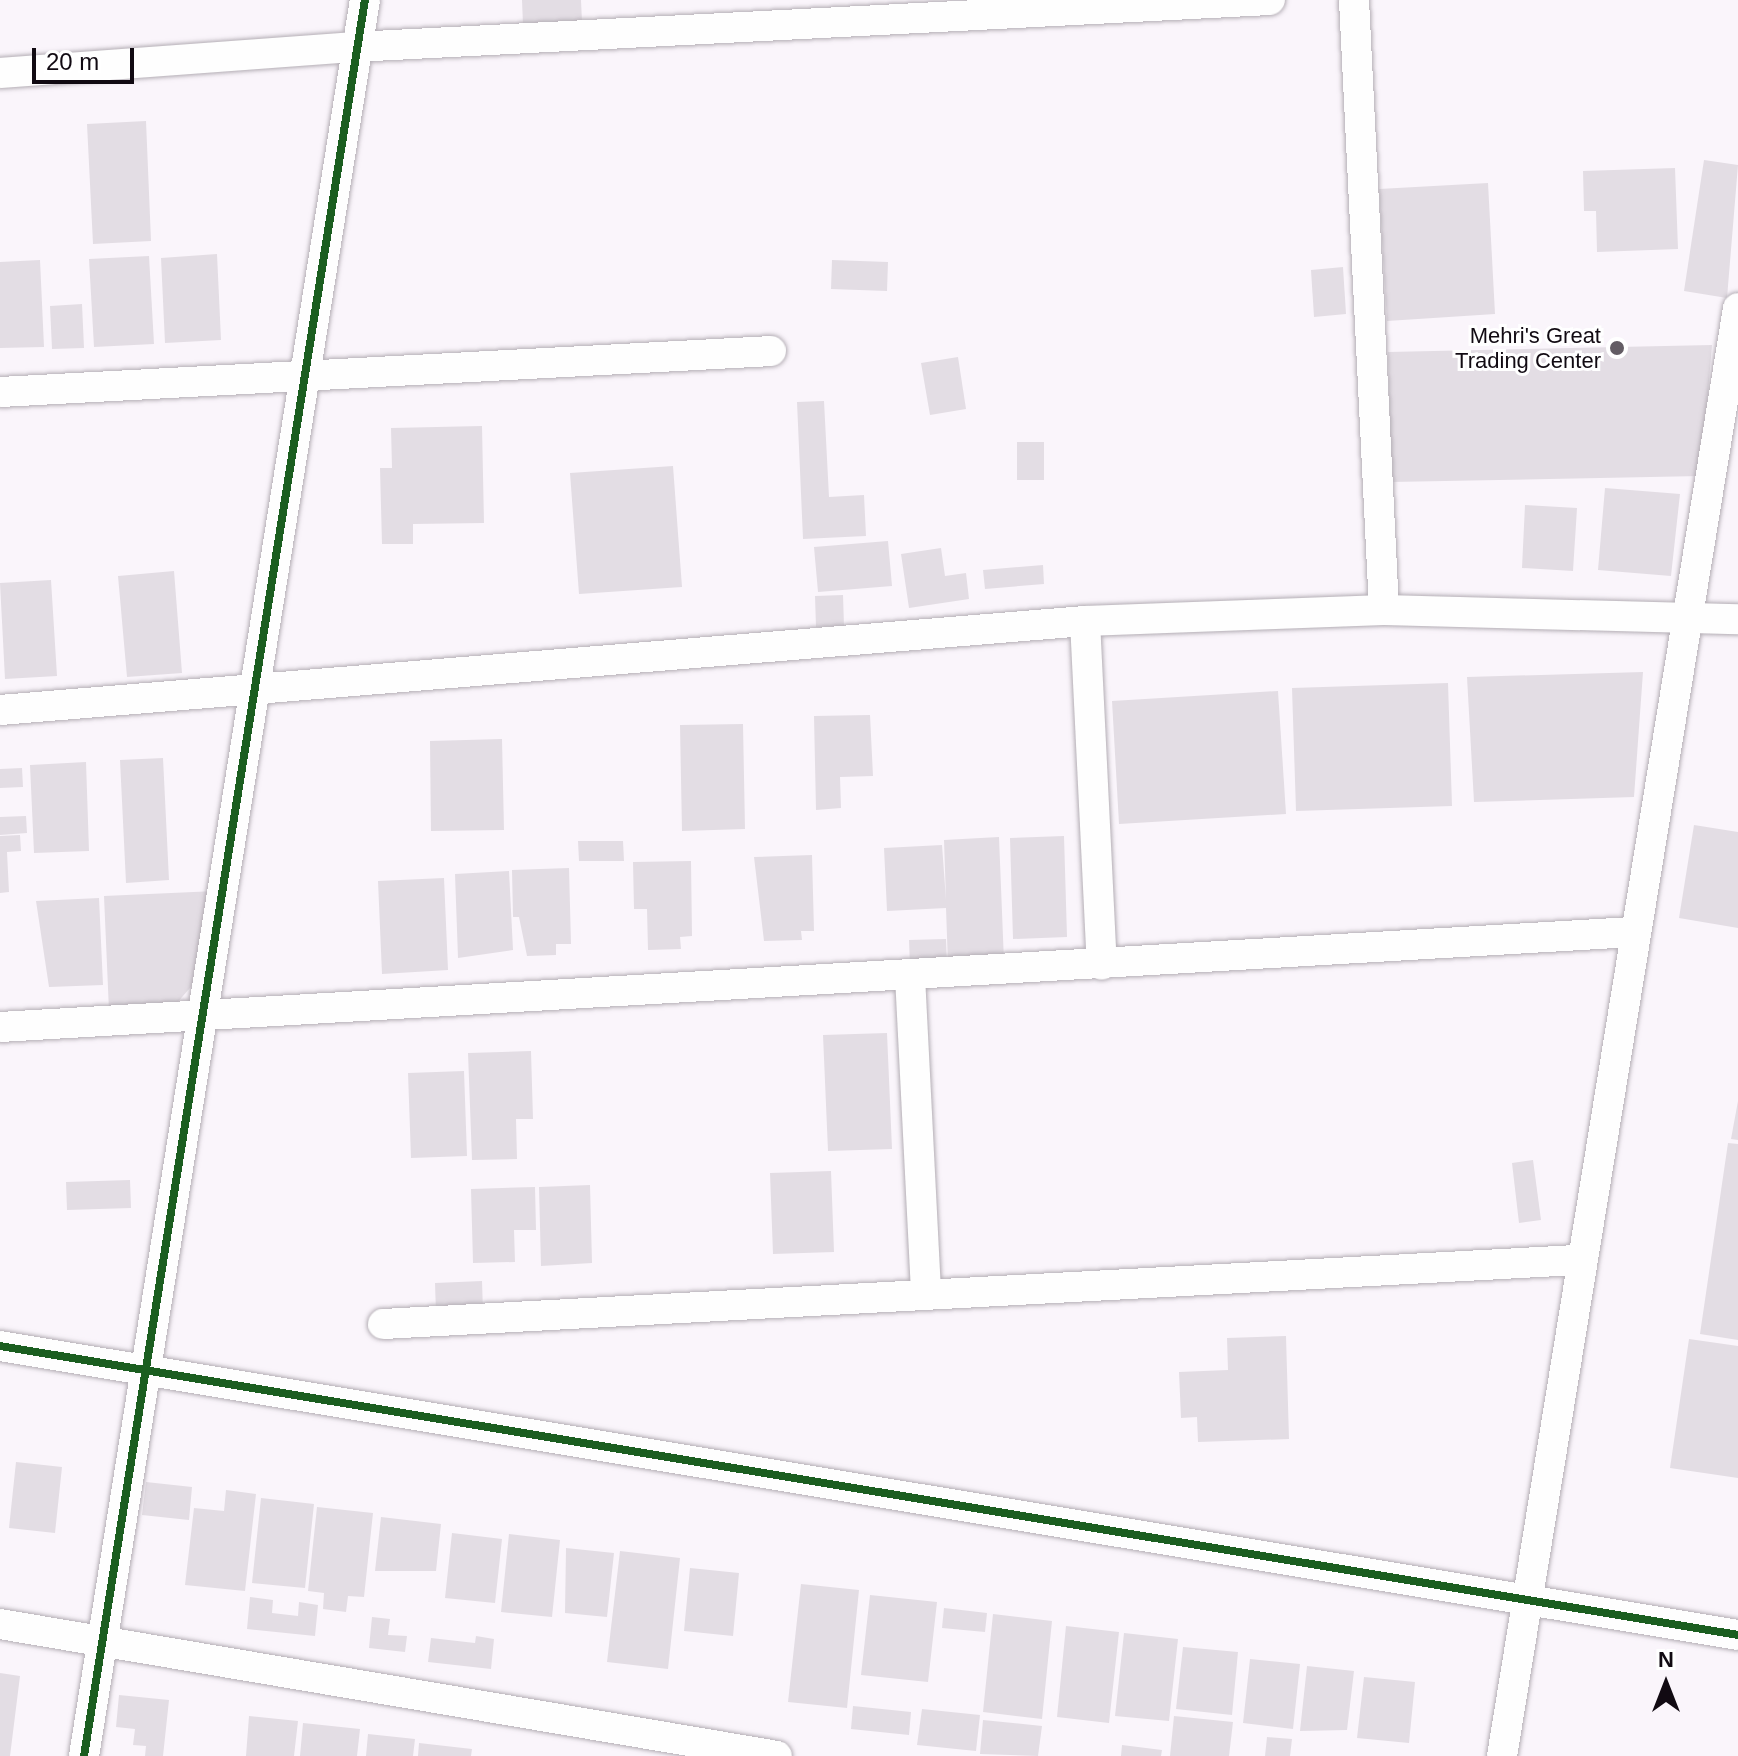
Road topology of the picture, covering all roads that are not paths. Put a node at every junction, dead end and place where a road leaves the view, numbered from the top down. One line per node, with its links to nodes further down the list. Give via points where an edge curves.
1 (365, 0): 5 (street)
2 (1270, 0): 4 (street)
3 (1354, 0): 11 (street)
4 (1047, 6): 5 (street)
5 (354, 47): 6 (street); 9 (street)
6 (0, 73)
7 (1738, 308): 12 (street)
8 (771, 351): 9 (street)
9 (303, 372): 10 (street); 15 (street)
10 (0, 392)
11 (1384, 610): 12 (street); 14 (street)
12 (1689, 612): 13 (street); 17 (street)
13 (1738, 619)
14 (1085, 621): 15 (street); 18 (street)
15 (253, 692): 16 (street); 20 (street)
16 (0, 710)
17 (1633, 932): 18 (street); 22 (street)
18 (1102, 965): 19 (street)
19 (910, 976): 20 (street); 23 (street)
20 (204, 1012): 21 (street); 26 (street)
21 (0, 1027)
22 (1577, 1260): 23 (street); 27 (street)
23 (926, 1295): 24 (street)
24 (383, 1324)
25 (0, 1346): 26 (street)
26 (147, 1372): 27 (street); 30 (street)
27 (1525, 1600): 29 (street); 33 (street)
28 (0, 1624): 30 (street)
29 (1738, 1635)
30 (103, 1642): 31 (street); 32 (street)
31 (84, 1756)
32 (777, 1756)
33 (1502, 1756)

